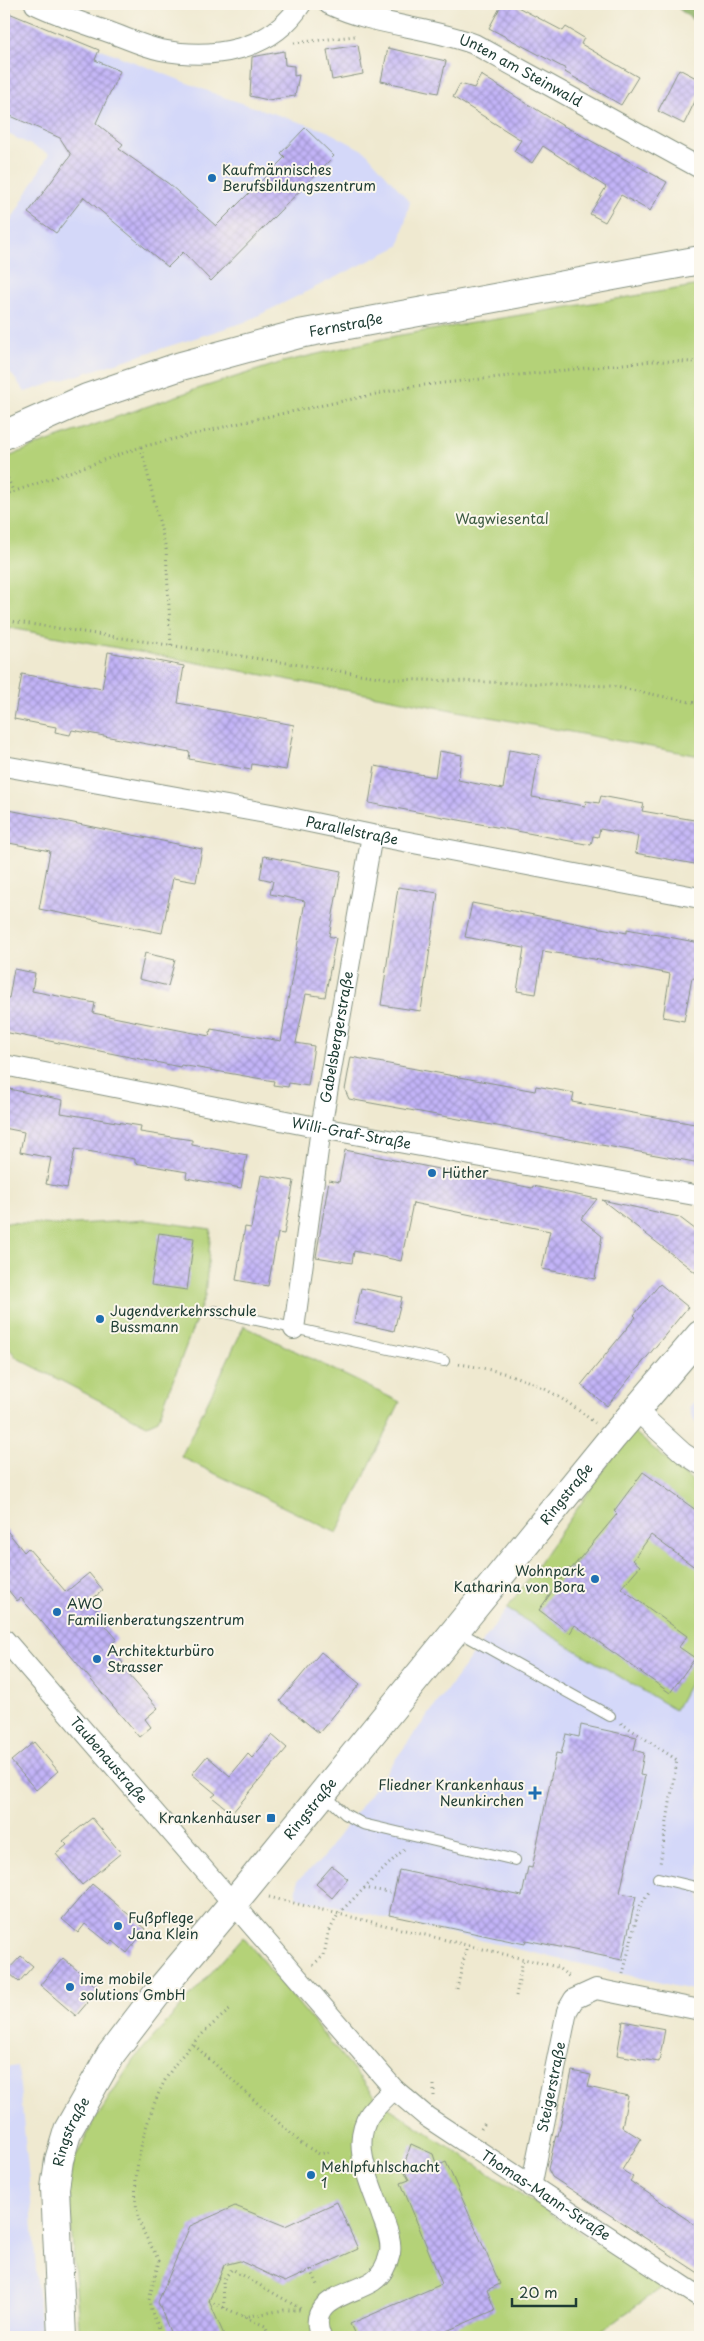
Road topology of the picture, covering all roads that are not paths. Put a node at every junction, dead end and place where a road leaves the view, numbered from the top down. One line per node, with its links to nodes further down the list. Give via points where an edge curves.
1 (35, 4): 2 (street, via 160,50 197,54 226,52 271,35 290,21)
2 (301, 4)
3 (329, 4): 4 (street, Unten am Steinwald, via 359,16 449,35 474,44)
4 (700, 168)
5 (700, 260): 6 (street, Fernstraße, via 299,334 162,372 87,398)
6 (4, 435)
7 (4, 766): 8 (street, Parallelstraße, via 271,814)
8 (372, 836): 9 (street, Parallelstraße); 11 (street, Gabelsbergerstraße)
9 (700, 898)
10 (4, 1064): 11 (street, Willi-Graf-Straße)
11 (321, 1128): 12 (street, Willi-Graf-Straße); 14 (street, Gabelsbergerstraße)
12 (700, 1196)
13 (215, 1311): 14 (lane)
14 (294, 1329): 16 (lane)
15 (700, 1336): 17 (street, Ringstraße)
16 (444, 1362)
17 (637, 1411): 18 (street, via 683,1453); 19 (street, Ringstraße)
18 (700, 1464)
19 (456, 1630): 21 (lane); 22 (street, Ringstraße)
20 (4, 1639): 26 (street, Taubenaustraße)
21 (610, 1716)
22 (324, 1793): 23 (lane, via 345,1814 363,1824); 26 (street, Ringstraße)
23 (515, 1860)
24 (658, 1878): 25 (lane)
25 (700, 1888)
26 (239, 1896): 28 (street, Thomas-Mann-Straße); 31 (street, Ringstraße, via 111,2054 68,2130 55,2188)
27 (700, 2010): 29 (street, Steigerstraße, via 596,1989 574,1999 567,2011)
28 (394, 2089): 29 (street, Thomas-Mann-Straße, via 426,2117); 32 (street, via 369,2116 362,2149 363,2162 388,2234 390,2252 382,2273 373,2281 337,2297 322,2310 319,2320)
29 (530, 2187): 30 (street, Thomas-Mann-Straße)
30 (700, 2296)
31 (62, 2337)
32 (321, 2337)

